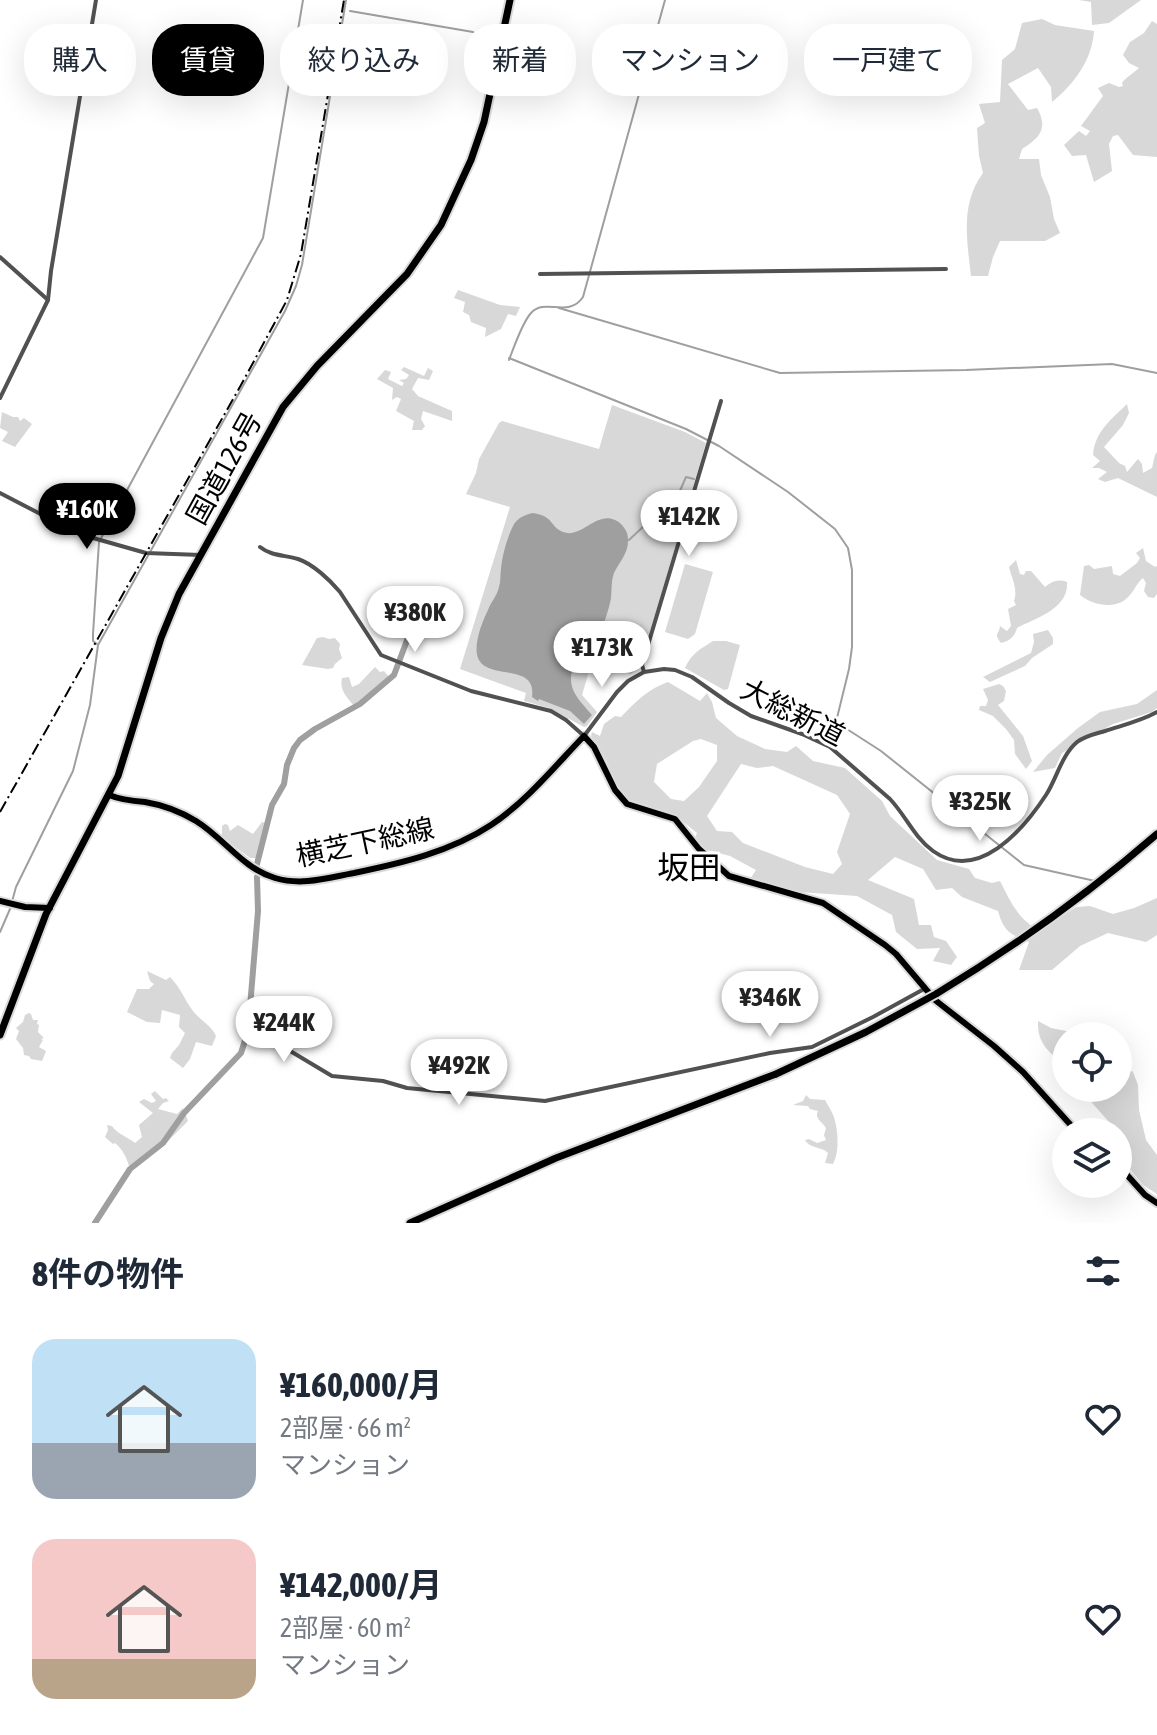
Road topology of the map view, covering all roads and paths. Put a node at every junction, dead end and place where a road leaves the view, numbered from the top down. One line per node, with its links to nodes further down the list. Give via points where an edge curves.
1 (96, 0): 6 (street)
2 (510, 0): 11 (highway, 国道126号, via 482,127 441,225 407,274 288,399)
3 (0, 257): 6 (street)
4 (946, 269): 5 (street)
5 (540, 274)
6 (48, 300): 7 (street)
7 (0, 398)
8 (721, 401): 12 (street)
9 (0, 493): 11 (street, via 78,534 149,553)
10 (260, 547): 14 (street, via 302,561 333,584 381,655 471,691 551,711)
11 (201, 555): 15 (highway, 国道126号, via 166,625)
12 (644, 672): 13 (street, 大総新道, via 683,673 751,716 830,747 898,806 913,832 935,853 959,860 981,858 1008,840 1046,795 1067,752 1081,739); 14 (street, via 622,685)
13 (1157, 712)
14 (584, 736): 15 (main road, 横芝下総線, via 516,805 468,838 416,858 313,881 285,881 260,872 195,820 158,805); 19 (main road, via 627,804 675,819 729,876 831,907 896,954)
15 (109, 795): 18 (highway, 国道126号)
16 (1157, 834): 25 (highway, bridge, via 1040,927 866,1032)
17 (0, 901): 18 (main road)
18 (50, 908): 21 (highway, 国道126号)
19 (924, 989): 20 (street, via 812,1047 545,1101 332,1076); 22 (main road, via 1023,1072)
20 (250, 1027)
21 (0, 1035)
22 (1064, 1118)
23 (1132, 1181): 24 (main road)
24 (1157, 1203)
25 (410, 1223)

